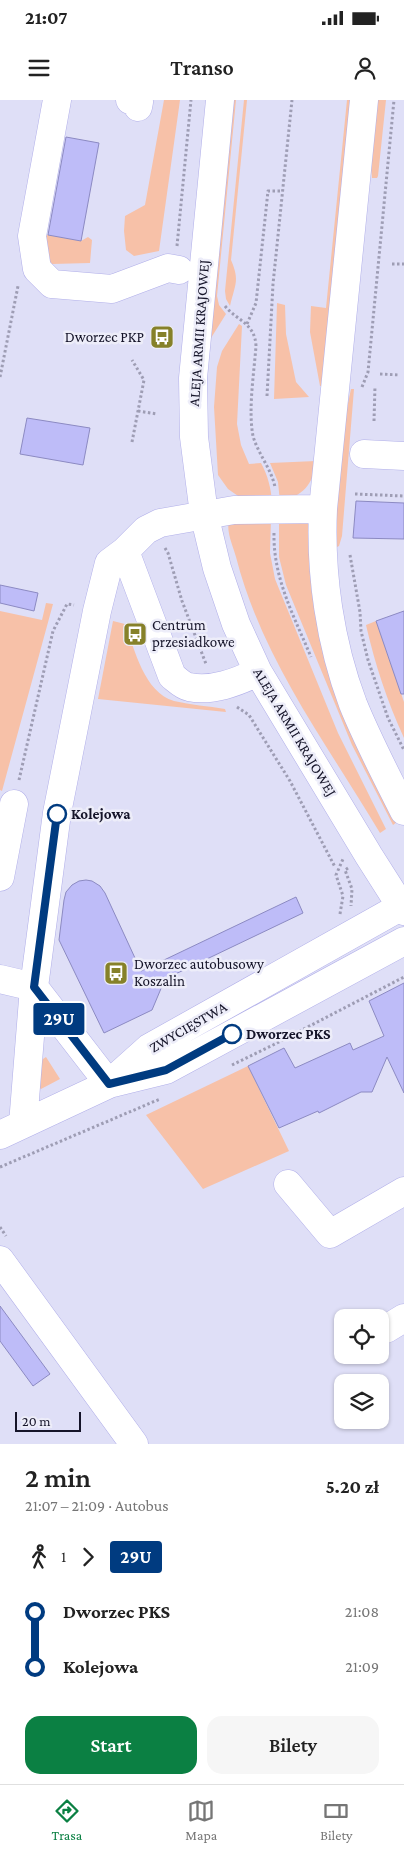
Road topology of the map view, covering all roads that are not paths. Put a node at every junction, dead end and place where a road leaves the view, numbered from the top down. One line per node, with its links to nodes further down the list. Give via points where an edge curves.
1 (57, 100): 4 (street, via 32,236 37,269 52,284 112,289 168,268)
2 (220, 100): 8 (street, ALEJA ARMII KRAJOWEJ, via 193,378 194,437)
3 (364, 100): 7 (street)
4 (177, 260)
5 (371, 443): 6 (street)
6 (404, 456)
7 (323, 509): 8 (street, via 234,510); 12 (street, via 324,573 337,652 352,702)
8 (204, 514): 9 (street, via 160,523 146,530); 10 (street, ALEJA ARMII KRAJOWEJ, via 217,568 236,624)
9 (125, 550): 10 (street, via 172,676 187,687 212,687 239,682); 17 (street, via 109,564 97,611 57,814)
10 (258, 672): 14 (street, ALEJA ARMII KRAJOWEJ)
11 (14, 804): 13 (street)
12 (404, 810)
13 (0, 877)
14 (403, 908): 18 (street, ZWYCIĘSTWA, via 149,1048)
15 (404, 941): 18 (street, ZWYCIĘSTWA, via 166,1070)
16 (0, 979): 17 (street)
17 (34, 987): 18 (street); 19 (street)
18 (109, 1084): 19 (street, ZWYCIĘSTWA)
19 (12, 1130)
20 (288, 1184): 21 (street, via 330,1234)
21 (404, 1191)
22 (0, 1260): 23 (street, via 63,1329)
23 (134, 1444)

